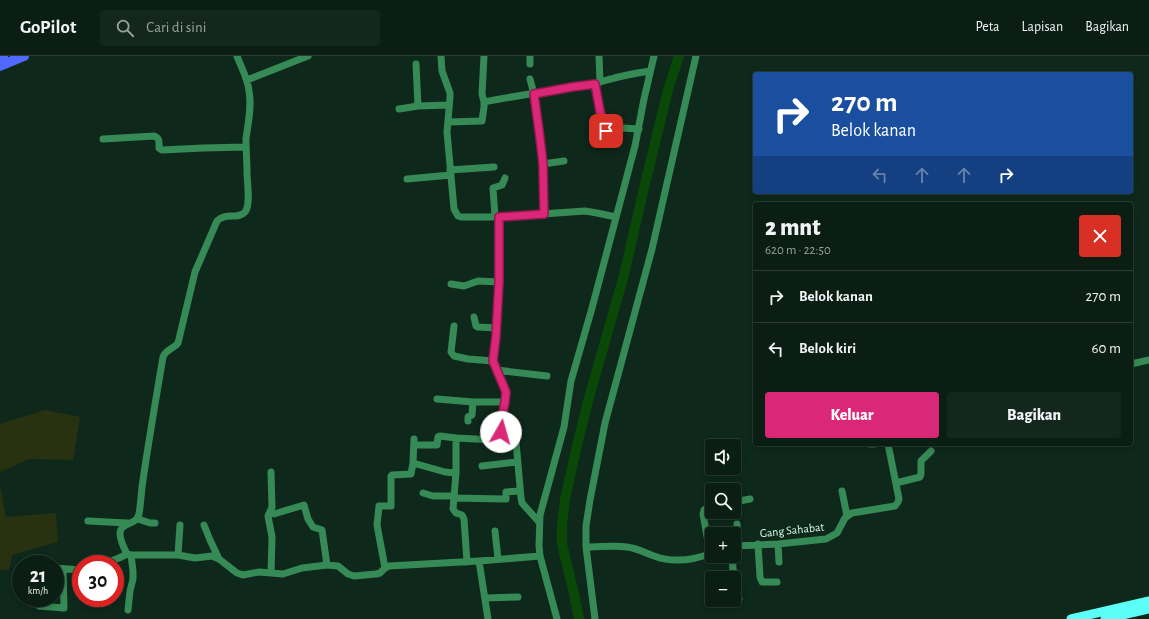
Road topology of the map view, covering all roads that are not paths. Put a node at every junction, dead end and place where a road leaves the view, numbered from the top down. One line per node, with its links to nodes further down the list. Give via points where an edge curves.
1 (24, 56): 12 (highway)
2 (237, 56): 15 (street)
3 (308, 56): 15 (street)
4 (441, 56): 20 (street, via 442,71 450,92)
5 (484, 56): 18 (street)
6 (530, 56): 11 (street)
7 (599, 56): 16 (street)
8 (654, 56): 13 (street)
9 (696, 56): 84 (street, via 652,249 604,429 587,515)
10 (416, 64): 19 (street)
11 (530, 64)
12 (0, 66)
13 (650, 71): 16 (street); 24 (street)
14 (530, 79): 17 (street)
15 (247, 80): 27 (street, via 250,103)
16 (598, 83): 17 (street); 26 (street)
17 (534, 94): 18 (street); 29 (street)
18 (484, 102): 22 (street, via 482,121)
19 (418, 106): 20 (street); 21 (street)
20 (449, 106): 22 (street)
21 (399, 109)
22 (448, 122): 31 (street)
23 (622, 128): 24 (street)
24 (639, 129): 36 (street)
25 (103, 139): 27 (street, via 154,136 158,137 162,150)
26 (606, 140)
27 (246, 147): 70 (street, via 246,211 239,216 225,216 217,221 195,272 178,343 163,357)
28 (564, 162): 29 (street)
29 (543, 164): 34 (street)
30 (494, 167): 31 (street)
31 (451, 173): 33 (street); 35 (street, via 454,209 458,216)
32 (505, 178): 35 (street, via 502,185 493,188)
33 (407, 179)
34 (544, 214): 35 (street); 36 (street, via 584,211)
35 (497, 217): 37 (street)
36 (616, 217): 72 (street, via 571,381 564,426)
37 (499, 282): 38 (street, via 478,281 464,286); 41 (street)
38 (451, 284)
39 (474, 317): 41 (street, via 478,327)
40 (454, 326): 43 (street, via 451,352 454,356)
41 (496, 328): 43 (street)
42 (1149, 360): 44 (street)
43 (493, 361): 45 (street)
44 (1133, 364)
45 (496, 370): 46 (street); 49 (street, via 505,388)
46 (547, 376)
47 (437, 399): 48 (street)
48 (473, 402): 49 (street); 50 (street, via 472,415 468,417)
49 (505, 402): 52 (street, via 500,427)
50 (468, 421)
51 (456, 438): 52 (street); 56 (street, via 439,436 437,445 414,442); 59 (street)
52 (505, 438): 55 (street, via 516,442)
53 (888, 446): 60 (street)
54 (931, 451): 60 (street, via 921,461 920,477)
55 (517, 462): 57 (street); 62 (street)
56 (413, 463): 59 (street); 96 (street, via 411,474 391,476 391,506 379,506 377,525)
57 (482, 466)
58 (271, 472): 68 (street)
59 (456, 473): 64 (street)
60 (896, 484): 69 (street, via 899,499 894,506 856,512)
61 (842, 490): 69 (street)
62 (520, 491): 64 (street, via 506,492 506,499); 72 (street, via 522,503)
63 (423, 492): 64 (street, via 433,496)
64 (454, 497): 93 (street, via 453,509 464,519)
65 (750, 499): 66 (street)
66 (741, 501)
67 (705, 509): 78 (street, via 703,514)
68 (271, 510): 95 (street, via 274,514 304,505 313,527 322,530); 97 (street, via 268,516 272,537)
69 (847, 516): 82 (street, Gang Sahabat, via 837,532 829,538)
70 (138, 519): 73 (street); 74 (street)
71 (88, 521): 73 (street)
72 (540, 522): 88 (street)
73 (129, 523): 85 (street, via 120,531)
74 (155, 523)
75 (737, 524): 79 (street)
76 (180, 525): 86 (street)
77 (204, 525): 90 (street)
78 (706, 527)
79 (737, 527)
80 (495, 531): 91 (street)
81 (758, 544): 82 (street, Gang Sahabat); 83 (street, Gang Sahabat); 98 (street, via 761,581)
82 (778, 544): 94 (street)
83 (741, 546)
84 (586, 547): 89 (street, via 628,547 656,557 675,560); 109 (street)
85 (129, 554): 86 (street); 87 (street); 105 (street, via 133,579)
86 (178, 555): 90 (street, via 196,558 212,556)
87 (124, 556)
88 (540, 556): 91 (street); 108 (street)
89 (705, 556)
90 (219, 559): 97 (street, via 240,575)
91 (498, 560): 92 (street)
92 (479, 561): 93 (street); 100 (street)
93 (467, 562): 96 (street)
94 (779, 562)
95 (327, 565): 96 (street, via 338,566 354,576 380,573); 97 (street, via 302,568 283,574)
96 (385, 568)
97 (271, 573)
98 (777, 582)
99 (518, 597): 100 (street, via 495,594)
100 (485, 598): 107 (street)
101 (1149, 601): 106 (main road)
102 (52, 607): 103 (street)
103 (64, 607)
104 (1149, 609): 106 (main road)
105 (128, 610)
106 (1122, 611): 110 (main road); 111 (main road)
107 (488, 619)
108 (557, 619)
109 (595, 619)
110 (1071, 619)
111 (1105, 619)

